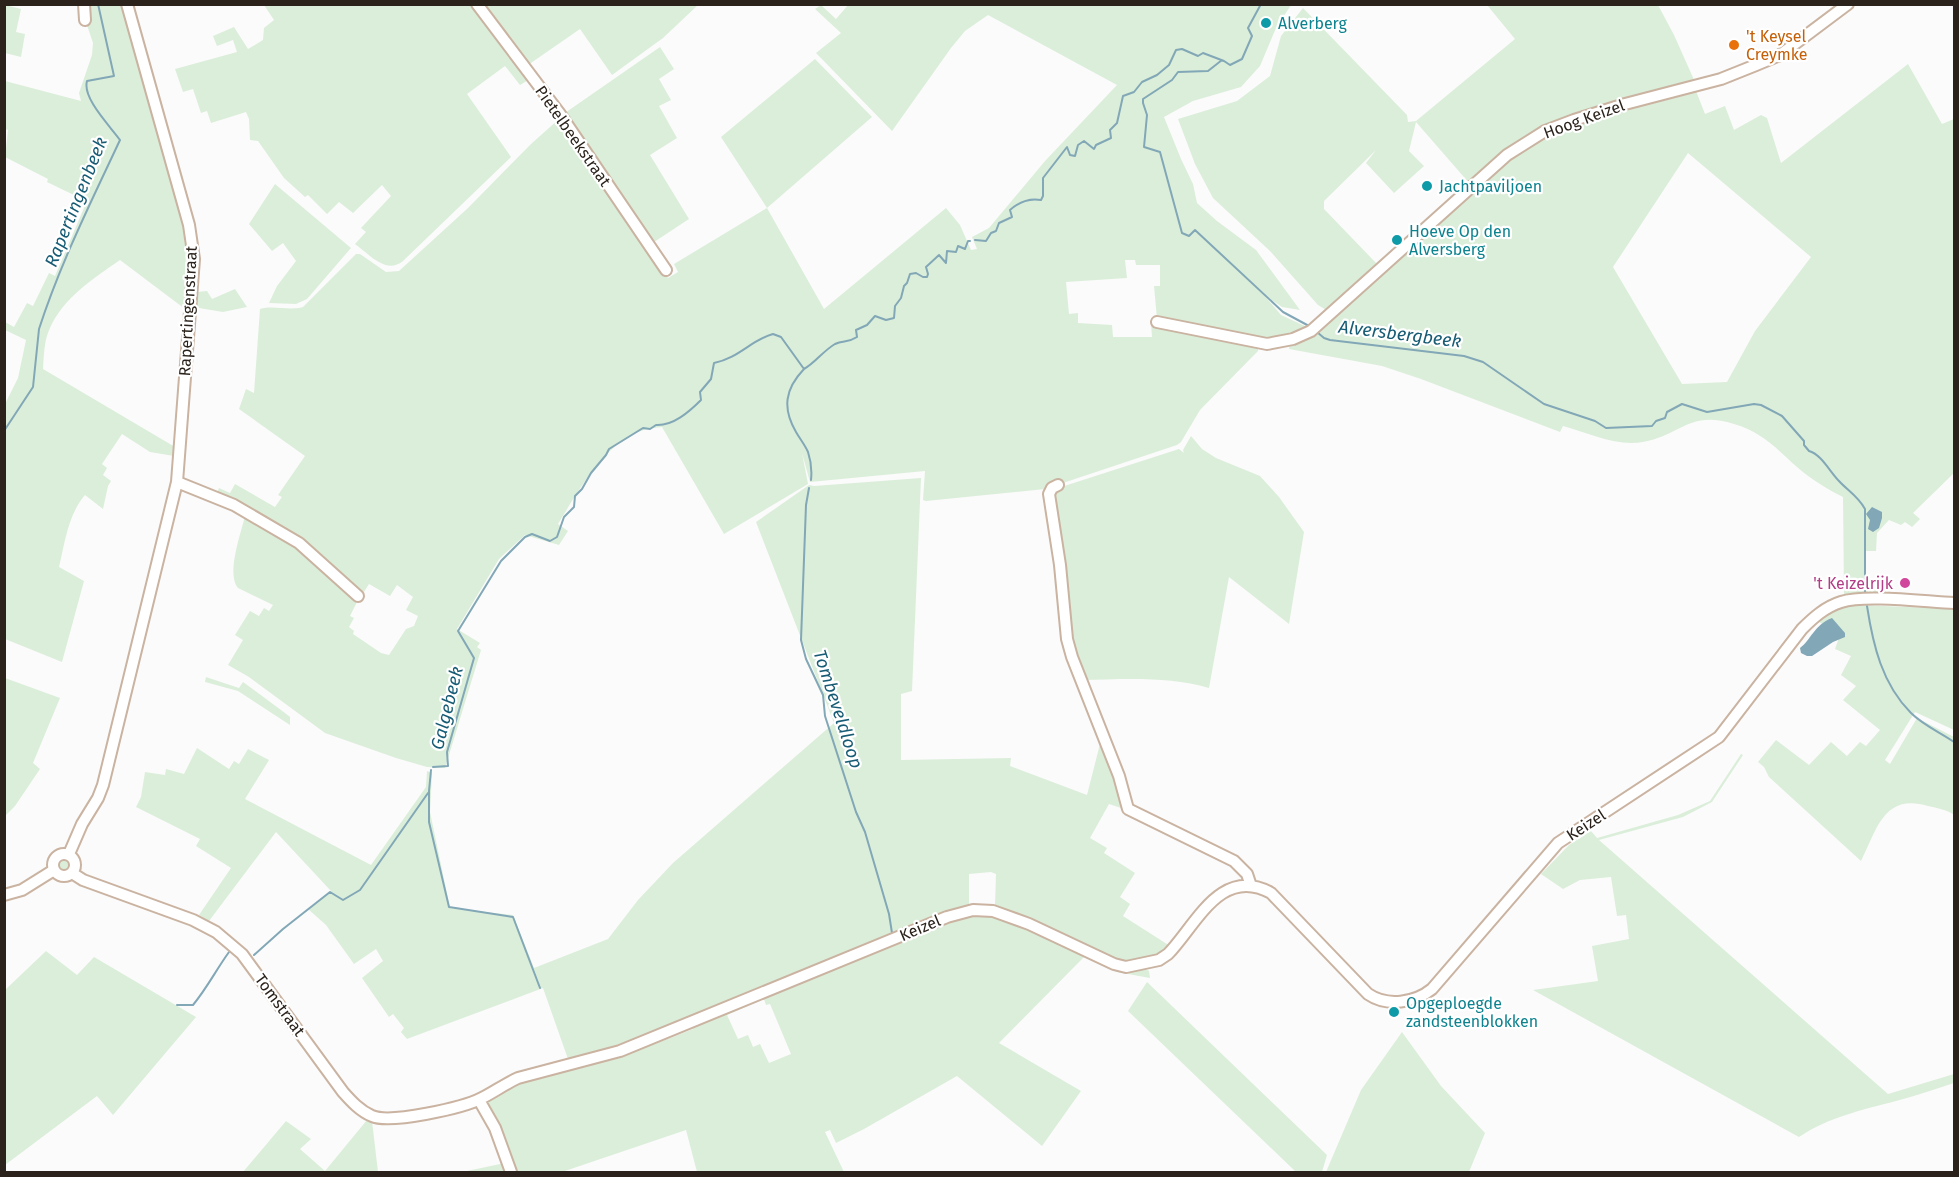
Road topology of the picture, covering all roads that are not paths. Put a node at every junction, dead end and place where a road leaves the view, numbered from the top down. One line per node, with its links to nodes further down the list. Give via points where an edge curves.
1 (84, 4): 5 (street)
2 (127, 4): 8 (street, Rapertingenstraat, via 189,225 194,259)
3 (477, 4): 6 (street, Pietelbeekstraat, via 560,114)
4 (1848, 4): 7 (street, Hoog Keizel, via 1780,55 1721,79 1625,104 1545,131 1507,155 1311,332 1267,344)
5 (85, 20)
6 (666, 270)
7 (1157, 322)
8 (177, 482): 10 (street, via 234,505 299,543); 12 (street, Rapertingenstraat, via 103,786)
9 (1058, 485): 15 (street, Keizel, via 1050,494 1067,639 1128,809 1234,861 1247,874)
10 (358, 596)
11 (1954, 603): 15 (street, Keizel, via 1858,600 1841,602 1815,616 1719,737 1558,843 1423,997 1391,1002 1375,999 1271,893)
12 (69, 854): 13 (street, via 55,857); 14 (street, via 75,862)
13 (54, 870): 14 (street, via 62,876); 16 (street, via 22,890)
14 (72, 873): 18 (street, Tomstraat, via 193,920 229,941 343,1092 373,1117 410,1118)
15 (1251, 886): 17 (street, Keizel, via 1232,887 1218,895 1159,960 1126,967 1114,964 1009,915 973,910 947,917 630,1047)
16 (4, 895)
17 (568, 1065): 18 (street, Tomstraat, via 511,1081)
18 (479, 1100): 19 (street, via 495,1128)
19 (511, 1173)

